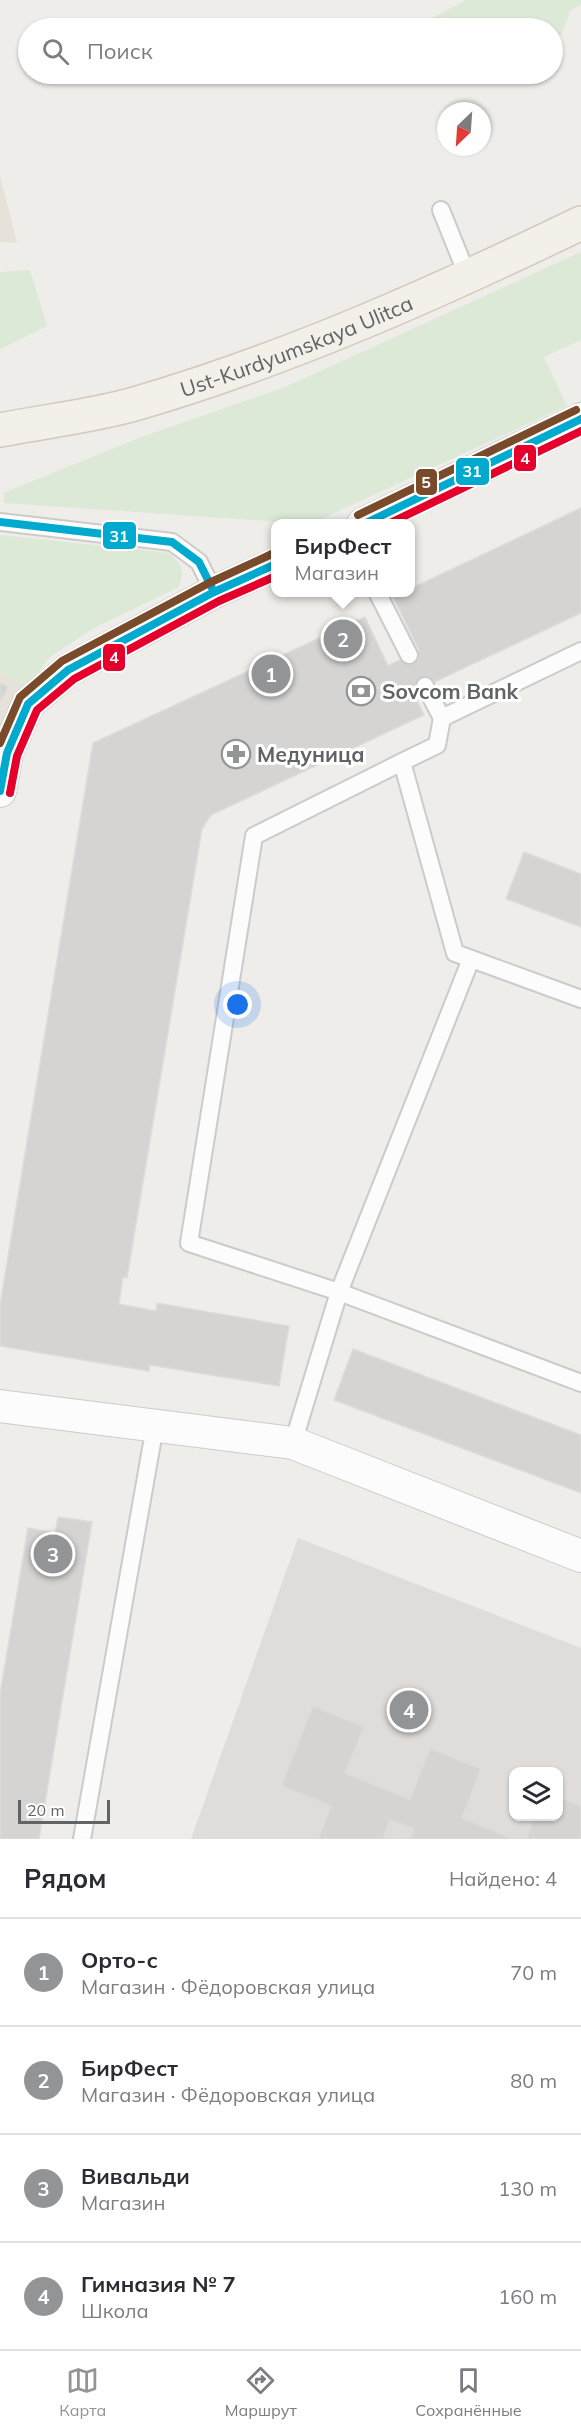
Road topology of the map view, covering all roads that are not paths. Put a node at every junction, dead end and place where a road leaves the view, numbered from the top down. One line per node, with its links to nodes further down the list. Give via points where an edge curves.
1 (441, 210): 3 (lane)
2 (581, 223): 3 (main road, Ust-Kurdyumskaya Ulitca)
3 (468, 277): 5 (main road, Ust-Kurdyumskaya Ulitca, via 253,365 136,403)
4 (581, 419): 6 (street)
5 (0, 430)
6 (373, 519)
7 (0, 522): 9 (lane, via 172,542 199,562)
8 (271, 566): 9 (street)
9 (214, 592): 16 (street, via 68,670 28,704 7,753)
10 (380, 597): 12 (lane)
11 (581, 651): 14 (lane)
12 (409, 656)
13 (425, 686): 14 (lane)
14 (442, 718): 15 (lane, via 437,745)
15 (402, 762): 17 (lane, via 455,953); 19 (lane, via 254,836 189,1243)
16 (0, 791)
17 (471, 959): 18 (lane); 19 (lane)
18 (581, 999)
19 (339, 1292): 20 (lane); 23 (lane)
20 (581, 1383)
21 (0, 1406): 22 (street)
22 (155, 1426): 23 (street); 25 (lane)
23 (293, 1443): 24 (street)
24 (581, 1556)
25 (82, 1839)

